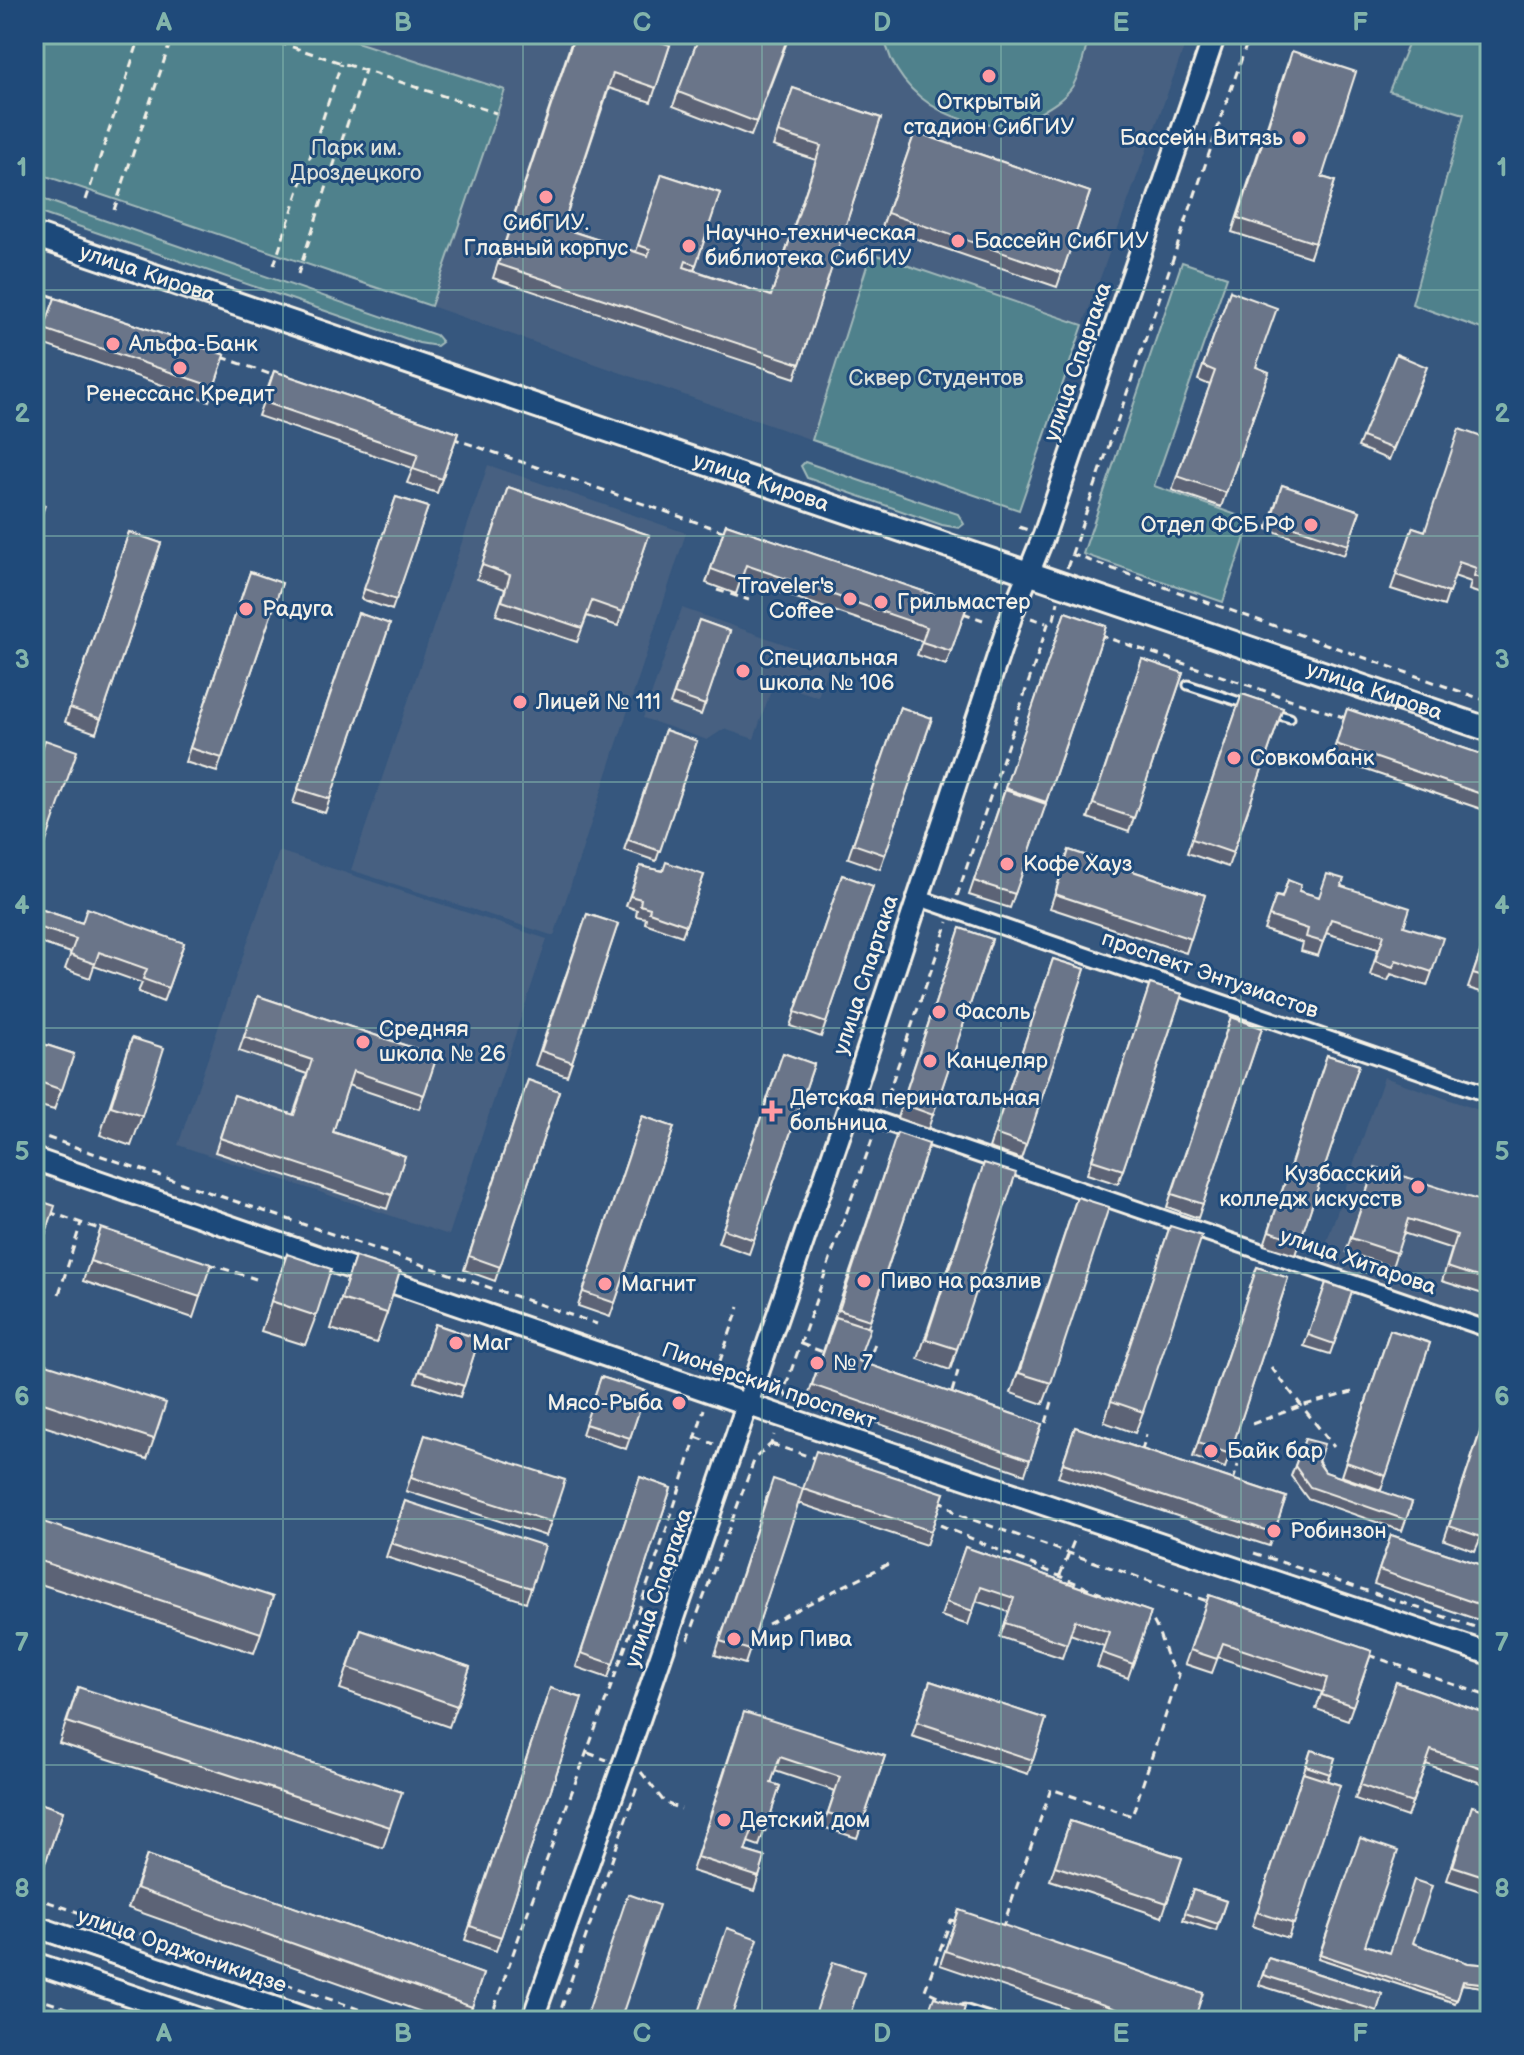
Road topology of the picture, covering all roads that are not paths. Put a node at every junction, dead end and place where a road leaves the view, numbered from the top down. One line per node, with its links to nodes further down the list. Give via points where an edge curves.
1 (1215, 34): 3 (street, улица Спартака)
2 (34, 235): 3 (main road, улица Кирова)
3 (1029, 573): 6 (main road, улица Кирова); 7 (street, улица Спартака)
4 (1188, 685): 5 (lane)
5 (1290, 718)
6 (1490, 730)
7 (916, 897): 8 (street, проспект Энтузиастов); 9 (street, улица Спартака)
8 (1490, 1095)
9 (848, 1110): 11 (street, улица Хитарова); 12 (street, улица Спартака)
10 (34, 1159): 12 (street, Пионерский проспект)
11 (1490, 1330)
12 (748, 1403): 13 (street, Пионерский проспект); 20 (street, улица Спартака)
13 (1490, 1654)
14 (34, 1926): 19 (street, улица Орджоникидзе)
15 (34, 1963): 18 (street)
16 (964, 2009): 17 (lane)
17 (992, 2018)
18 (206, 2021)
19 (314, 2021)
20 (532, 2021)

